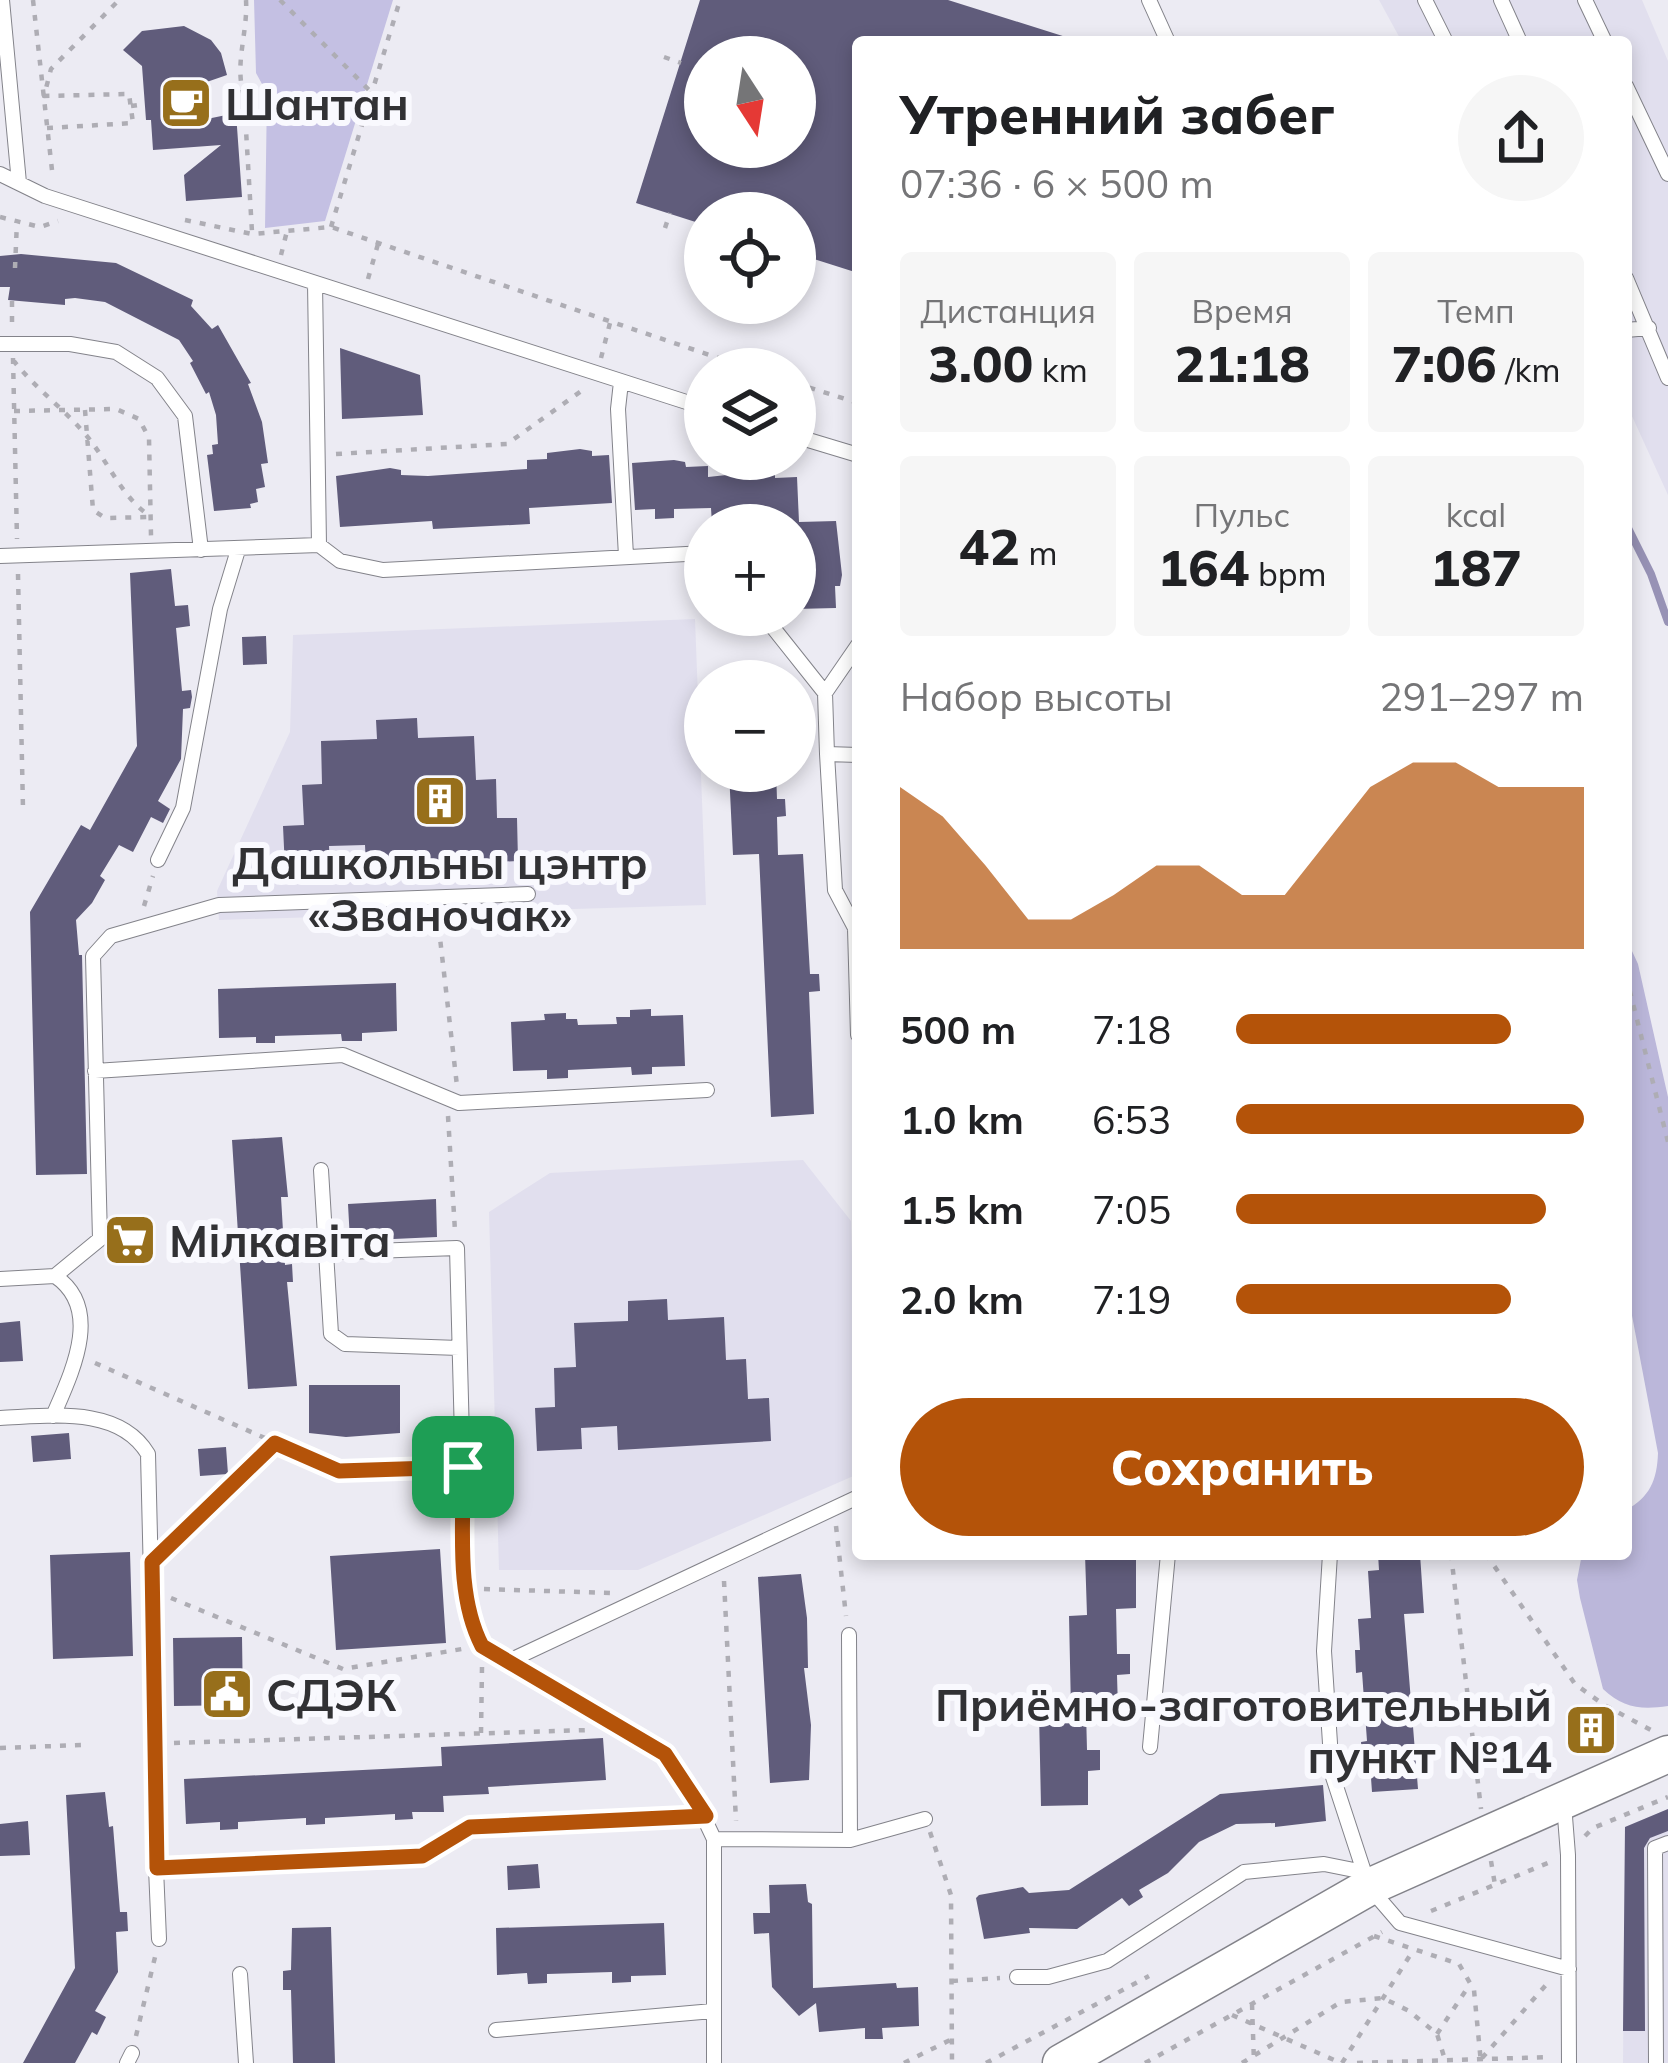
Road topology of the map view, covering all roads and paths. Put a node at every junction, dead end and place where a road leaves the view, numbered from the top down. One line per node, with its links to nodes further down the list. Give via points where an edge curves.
1 (2, 0): 11 (lane)
2 (33, 0): 19 (path)
3 (119, 0): 19 (path, via 51,69)
4 (246, 0): 36 (path, via 238,76)
5 (280, 0): 18 (path)
6 (400, 0): 18 (path)
7 (1149, 0): 12 (lane)
8 (1425, 0): 13 (lane)
9 (1501, 0): 14 (lane)
10 (1585, 0): 15 (lane)
11 (3, 29): 27 (lane)
12 (1165, 36)
13 (1443, 36)
14 (1517, 36)
15 (1602, 36)
16 (664, 57): 17 (path)
17 (680, 63)
18 (370, 91): 33 (path)
19 (44, 96): 22 (path, via 129,94); 23 (path)
20 (1632, 99): 25 (lane)
21 (145, 104): 22 (path)
22 (131, 106): 23 (path, via 133,123)
23 (47, 128): 26 (path)
24 (0, 173): 27 (lane)
25 (1668, 175)
26 (53, 179)
27 (20, 183): 40 (lane)
28 (670, 214): 34 (path)
29 (169, 216): 36 (path)
30 (0, 217): 32 (path)
31 (64, 219): 32 (path, via 40,227)
32 (17, 221): 39 (path)
33 (331, 227): 35 (path); 37 (path)
34 (665, 228)
35 (287, 231): 36 (path); 38 (path)
36 (252, 234)
37 (378, 244): 41 (path); 44 (path)
38 (281, 255)
39 (15, 268)
40 (315, 284): 51 (lane); 64 (lane)
41 (366, 284)
42 (1632, 292): 45 (lane)
43 (12, 301): 48 (path)
44 (610, 323): 47 (path); 49 (path)
45 (1648, 328): 46 (lane); 50 (lane)
46 (1632, 329)
47 (692, 348)
48 (8, 349): 56 (path); 57 (path, via 38,391); 66 (lane, via 70,344 116,352 157,377 184,416)
49 (600, 361)
50 (1668, 378)
51 (621, 382): 55 (lane); 71 (lane)
52 (591, 383): 62 (path, via 507,444)
53 (816, 390): 54 (path)
54 (852, 401)
55 (684, 402)
56 (14, 410): 57 (path); 70 (path)
57 (64, 410): 58 (path); 59 (path)
58 (85, 410): 59 (path); 63 (path, via 116,409 139,419 148,438)
59 (87, 436): 63 (path, via 132,504); 63 (path, via 93,510 105,518)
60 (816, 442): 61 (lane)
61 (852, 453)
62 (329, 454)
63 (151, 517): 65 (path)
64 (319, 545): 67 (lane); 71 (lane, via 340,561 383,570)
65 (152, 550): 66 (lane); 70 (lane)
66 (200, 550): 67 (lane)
67 (238, 550): 78 (lane, via 183,808)
68 (684, 554): 71 (lane)
69 (0, 556): 70 (lane)
70 (17, 556): 77 (path)
71 (626, 556)
72 (780, 636): 74 (lane)
73 (852, 654): 74 (lane)
74 (825, 693): 75 (lane)
75 (827, 754): 76 (lane); 81 (lane, via 835,890)
76 (852, 755)
77 (23, 808)
78 (158, 860): 82 (path)
79 (528, 894): 80 (lane)
80 (436, 899): 82 (lane, via 219,905); 86 (path)
81 (852, 921)
82 (137, 928): 84 (lane, via 111,936 93,956)
83 (1632, 1000): 87 (path)
84 (95, 1071): 86 (lane, via 344,1055); 91 (lane, via 100,1239)
85 (707, 1090): 86 (lane)
86 (453, 1101): 89 (path)
87 (1668, 1142)
88 (320, 1170): 93 (lane, via 331,1334 345,1344)
89 (457, 1248): 90 (lane); 93 (lane)
90 (344, 1252)
91 (55, 1276): 92 (lane); 94 (lane, via 78,1310)
92 (0, 1279)
93 (459, 1348): 98 (lane)
94 (79, 1355): 95 (lane); 97 (path)
95 (53, 1416): 96 (lane); 106 (lane, via 101,1421 141,1442 151,1465)
96 (0, 1418)
97 (275, 1443): 99 (path); 106 (path)
98 (463, 1467): 99 (lane); 108 (lane)
99 (339, 1471)
100 (852, 1500): 101 (lane)
101 (835, 1508): 107 (lane); 111 (path)
102 (1167, 1560): 120 (lane)
103 (1330, 1560): 130 (lane, via 1324,1651 1332,1774)
104 (1452, 1560): 124 (path)
105 (1490, 1560): 117 (path, via 1575,1684)
106 (152, 1562): 109 (lane)
107 (724, 1562): 110 (lane); 126 (path)
108 (466, 1589): 110 (path); 112 (lane)
109 (153, 1591): 112 (path, via 343,1670); 116 (lane)
110 (653, 1595): 113 (lane)
111 (849, 1635): 127 (lane)
112 (482, 1646): 113 (lane); 115 (path)
113 (511, 1660): 114 (lane)
114 (618, 1729): 115 (path); 122 (lane, via 665,1754)
115 (481, 1733): 116 (path)
116 (155, 1743): 129 (path)
117 (1663, 1743): 121 (street)
118 (82, 1745): 119 (path)
119 (0, 1748)
120 (1150, 1748)
121 (1564, 1797): 124 (street); 135 (lane)
122 (706, 1816): 125 (lane); 129 (lane, via 470,1827 422,1856)
123 (925, 1819): 127 (lane); 138 (path, via 951,1894)
124 (1485, 1833): 130 (street); 131 (path)
125 (714, 1839): 126 (lane); 143 (lane)
126 (737, 1839): 127 (lane)
127 (850, 1840)
128 (1668, 1843): 163 (lane, via 1655,1848)
129 (157, 1868): 133 (lane)
130 (1366, 1880): 135 (lane, via 1400,1923); 137 (lane, via 1324,1864 1244,1872 1107,1961); 159 (street)
131 (1495, 1885)
132 (1374, 1936): 134 (path)
133 (159, 1939): 150 (path)
134 (1414, 1949): 139 (path, via 1459,1964); 141 (path)
135 (1569, 1969): 152 (lane)
136 (240, 1974): 155 (lane)
137 (1017, 1977): 138 (path)
138 (952, 1981): 148 (path)
139 (1471, 1984): 147 (path); 154 (path)
140 (1546, 1985): 154 (path)
141 (1383, 1998): 147 (path); 149 (path, via 1340,2002); 161 (path)
142 (1252, 2004): 145 (path)
143 (712, 2011): 146 (lane); 156 (lane)
144 (1232, 2014): 145 (path)
145 (1252, 2024): 149 (path); 151 (path)
146 (496, 2030)
147 (1437, 2034): 153 (path)
148 (952, 2039): 157 (path); 158 (path)
149 (1287, 2039): 151 (path); 161 (path)
150 (130, 2058)
151 (1254, 2060): 160 (path)
152 (1569, 2060): 154 (path)
153 (1446, 2062): 154 (path); 162 (path)
154 (1481, 2062)
155 (246, 2063)
156 (714, 2063)
157 (904, 2063)
158 (952, 2063)
159 (1061, 2063)
160 (1242, 2063)
161 (1341, 2063)
162 (1357, 2063)
163 (1656, 2063)

